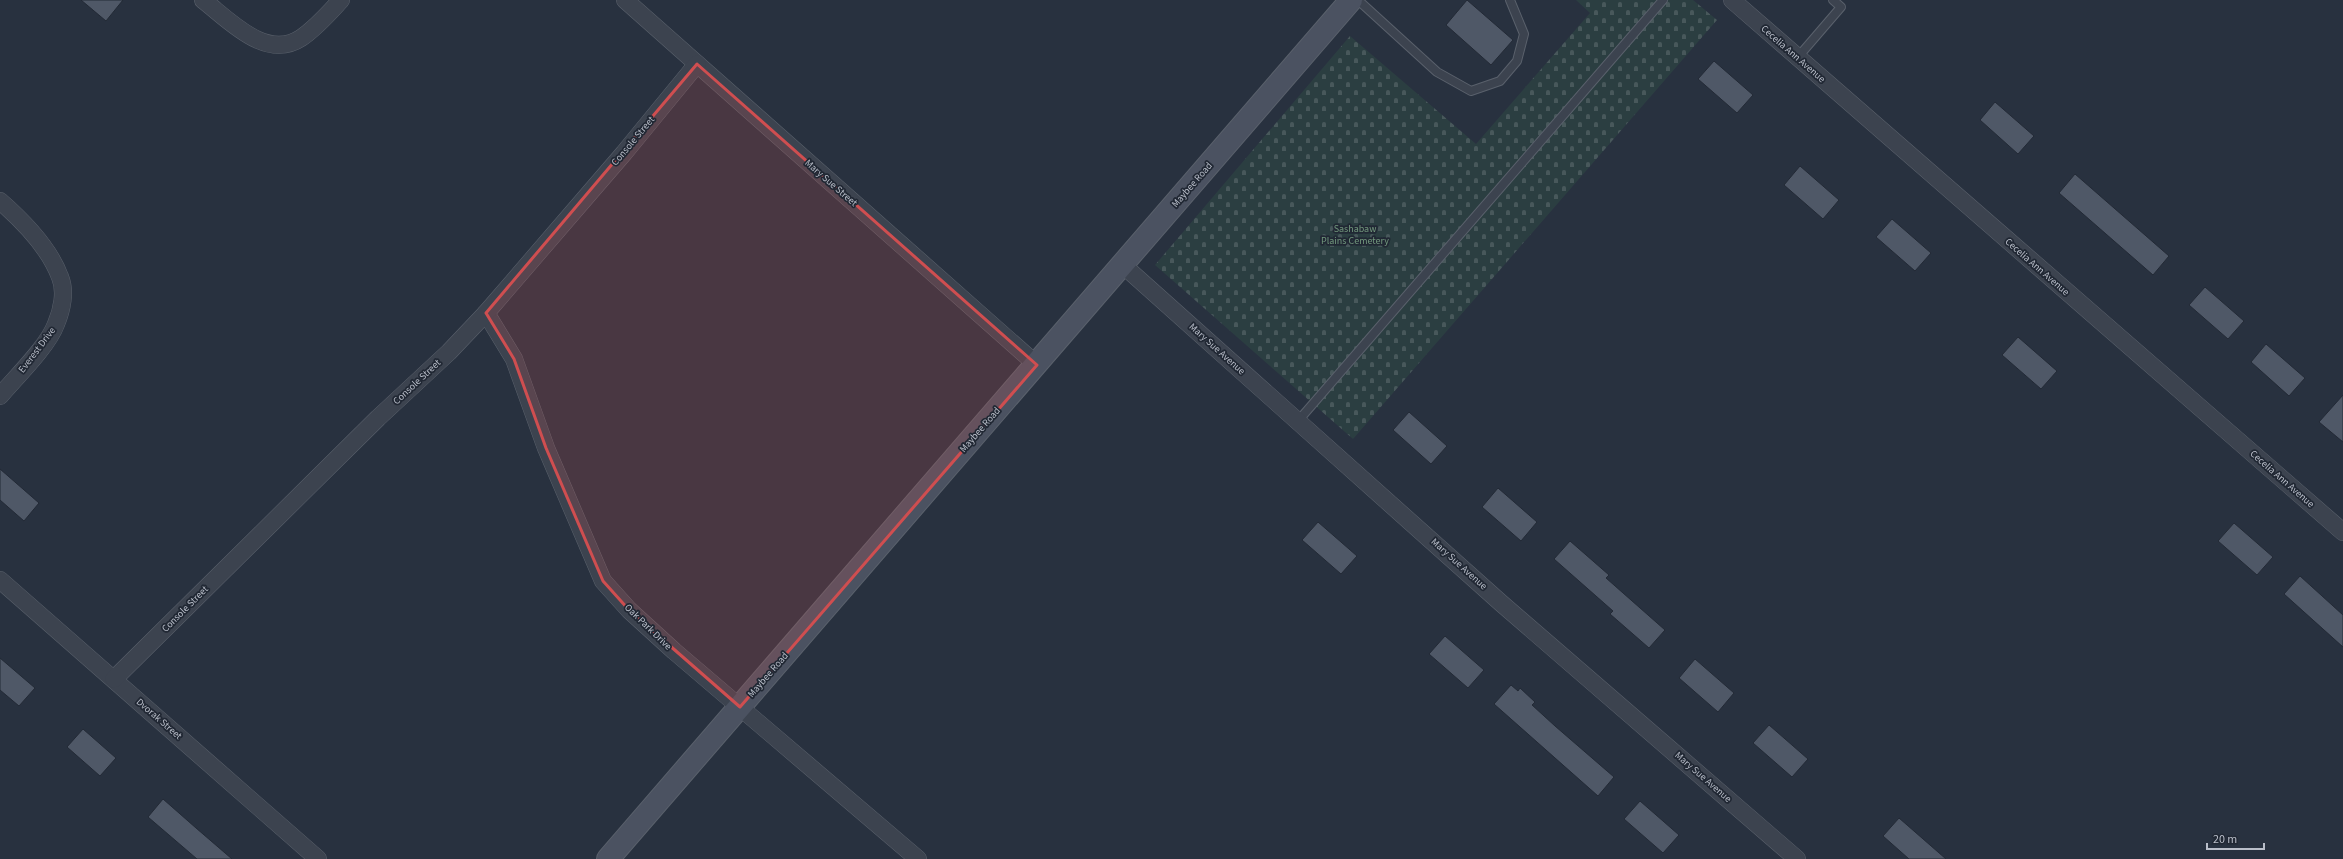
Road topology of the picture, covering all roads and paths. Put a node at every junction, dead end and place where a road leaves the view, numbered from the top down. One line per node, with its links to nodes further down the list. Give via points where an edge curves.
1 (203, 0): 2 (street, via 238,28 262,43 276,46 300,39)
2 (341, 0)
3 (625, 0): 11 (street, Mary Sue Street)
4 (1351, 0): 13 (main road, Maybee Road)
5 (1358, 0): 6 (lane, via 1437,72 1471,91 1500,81 1517,61 1524,34)
6 (1510, 0)
7 (1663, 0): 17 (lane)
8 (1732, 0): 10 (street, Cecelia Ann Avenue)
9 (1833, 0): 10 (lane, via 1841,6)
10 (1798, 58): 18 (street, Cecelia Ann Avenue)
11 (697, 64): 14 (street, Console Street); 15 (street, Mary Sue Street)
12 (0, 201): 16 (street, Everest Drive, via 45,248 61,278 63,298 56,325)
13 (1124, 266): 15 (main road, Maybee Road); 17 (street, Mary Sue Avenue)
14 (486, 313): 20 (street, Console Street); 21 (street, Oak Park Drive, via 514,359 546,448 603,581 628,610)
15 (1037, 365): 21 (main road, Maybee Road)
16 (0, 396)
17 (1298, 421): 25 (street, Mary Sue Avenue, via 1501,602)
18 (2343, 532)
19 (0, 580): 20 (street, Dvorak Street)
20 (114, 680): 22 (street, Dvorak Street)
21 (740, 707): 23 (main road, Maybee Road); 24 (street, Oak Park Drive)
22 (318, 859)
23 (608, 859)
24 (918, 859)
25 (1797, 859)

